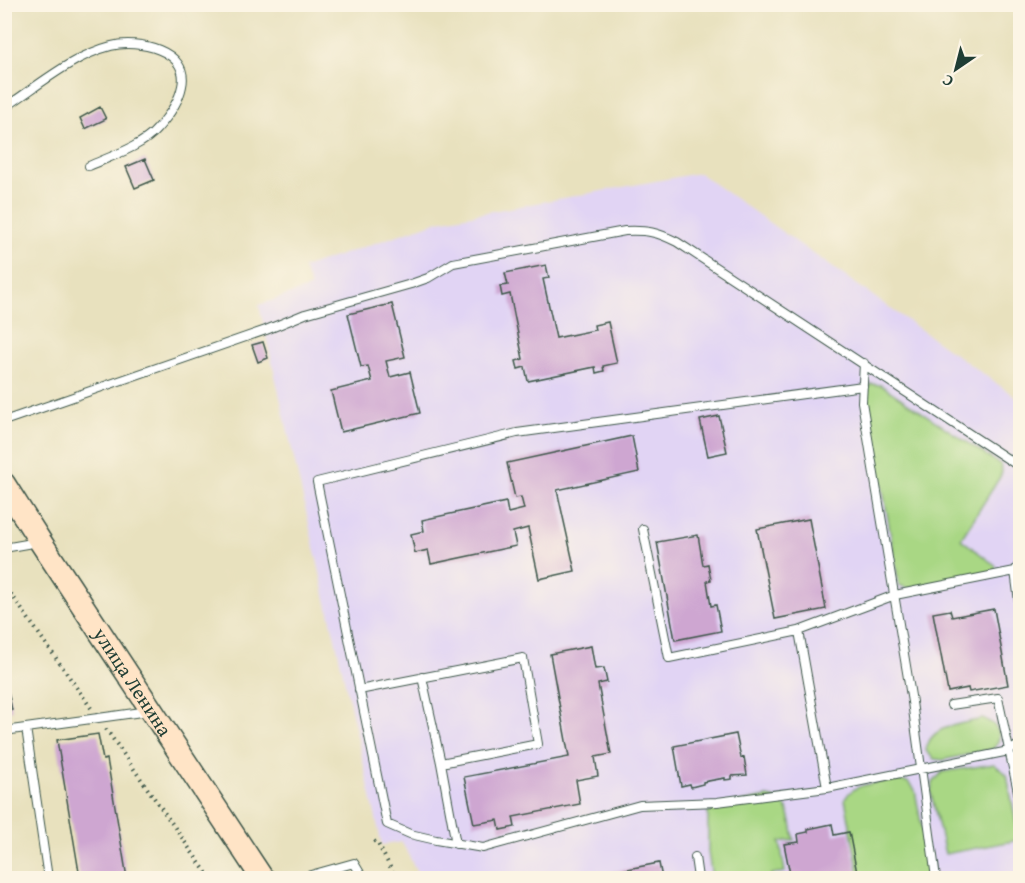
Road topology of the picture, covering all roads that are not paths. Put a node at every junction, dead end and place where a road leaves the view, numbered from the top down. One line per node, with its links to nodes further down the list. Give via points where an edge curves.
1 (4, 108): 2 (lane, via 80,58 110,46 137,44 160,49 174,59 180,70 183,84 178,100 156,131 144,140)
2 (89, 166)
3 (864, 363): 4 (lane); 5 (lane, via 677,242 658,232 625,231 453,263 411,284 305,314); 6 (lane)
4 (863, 386): 13 (lane, via 862,402); 17 (lane, via 517,433 317,482)
5 (4, 421)
6 (1020, 467)
7 (4, 484): 9 (main road, улица Ленина)
8 (643, 529): 15 (lane, via 669,658)
9 (40, 541): 10 (lane); 19 (main road, улица Ленина)
10 (4, 548)
11 (1020, 563): 12 (lane)
12 (1018, 572): 13 (lane); 14 (lane)
13 (895, 595): 15 (lane); 25 (lane)
14 (1020, 609)
15 (799, 631): 26 (lane)
16 (423, 677): 17 (lane); 24 (lane); 24 (lane, via 523,658 538,744)
17 (359, 690): 28 (lane, via 387,824 410,834)
18 (951, 705): 23 (lane, via 998,698)
19 (151, 711): 20 (lane); 31 (main road, улица Ленина)
20 (26, 728): 21 (lane); 30 (lane)
21 (4, 731)
22 (1020, 744): 23 (lane)
23 (1009, 751): 25 (lane); 27 (lane)
24 (441, 763): 28 (lane)
25 (921, 769): 26 (lane); 35 (lane)
26 (827, 788): 28 (lane, via 640,805 483,848)
27 (1020, 801)
28 (456, 844)
29 (695, 857): 34 (lane)
30 (48, 879)
31 (262, 879)
32 (300, 879): 33 (lane, via 354,863)
33 (363, 879)
34 (698, 879)
35 (936, 879)

